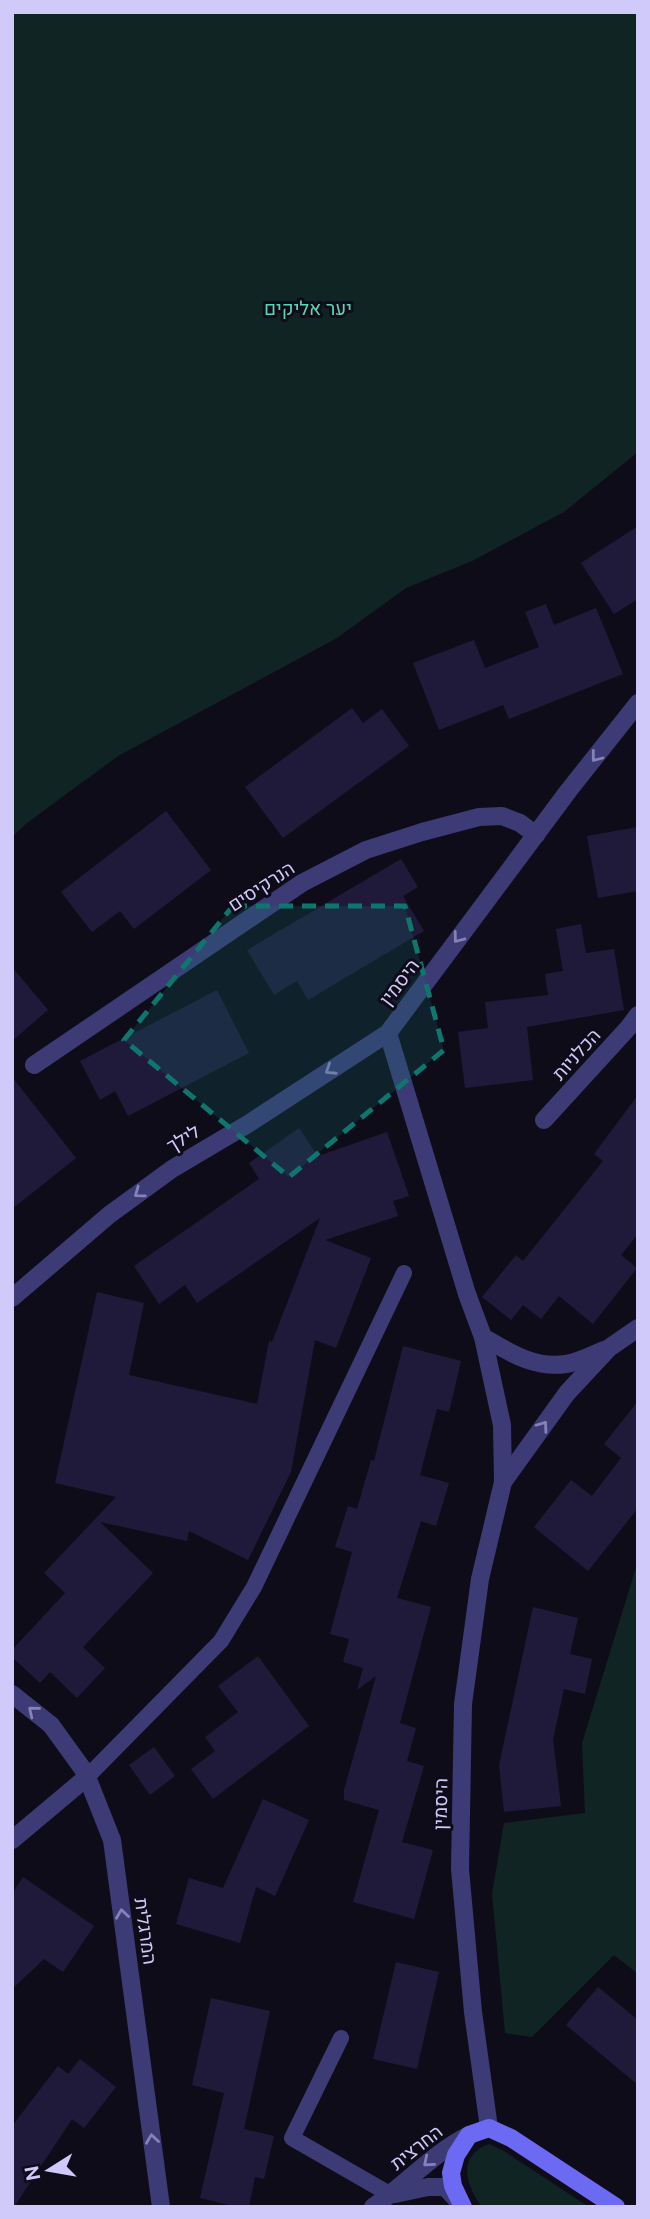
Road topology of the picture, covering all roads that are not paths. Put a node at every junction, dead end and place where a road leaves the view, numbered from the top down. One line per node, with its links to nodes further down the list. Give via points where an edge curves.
1 (638, 703): 2 (street, היסמין, one-way to 2)
2 (536, 835): 4 (street, היסמין, one-way to 4); 5 (street, הנרקיסים, via 502,816 480,817 366,849 302,883)
3 (638, 1015): 6 (street, הכלניות)
4 (388, 1033): 8 (street, לילך, one-way to 8, via 172,1169 109,1215); 10 (street, היסמין)
5 (34, 1065)
6 (544, 1120)
7 (404, 1273): 14 (lane, via 254,1587 221,1641)
8 (12, 1298)
9 (638, 1328): 11 (street, היסמין)
10 (483, 1336): 11 (street, היסמין, via 518,1358 541,1363 566,1364); 12 (street, היסמין, via 502,1425)
11 (609, 1348): 12 (street, היסמין, one-way to 11, via 567,1393)
12 (503, 1482): 17 (street, היסמין, via 480,1579 463,1704 460,1869)
13 (12, 1695): 14 (street, המרגלית, one-way to 13, via 51,1725)
14 (87, 1777): 15 (street); 20 (street, המרגלית, one-way to 14, via 112,1840)
15 (12, 1840)
16 (341, 2038): 19 (lane, via 292,2138)
17 (489, 2128): 18 (street); 23 (street)
18 (469, 2136): 19 (street, החרצית, one-way to 19, via 452,2143); 22 (street, via 451,2173)
19 (391, 2194): 21 (street, החרצית); 22 (street, החרצית, via 445,2187)
20 (161, 2207)
21 (373, 2207)
22 (463, 2207)
23 (617, 2207)

